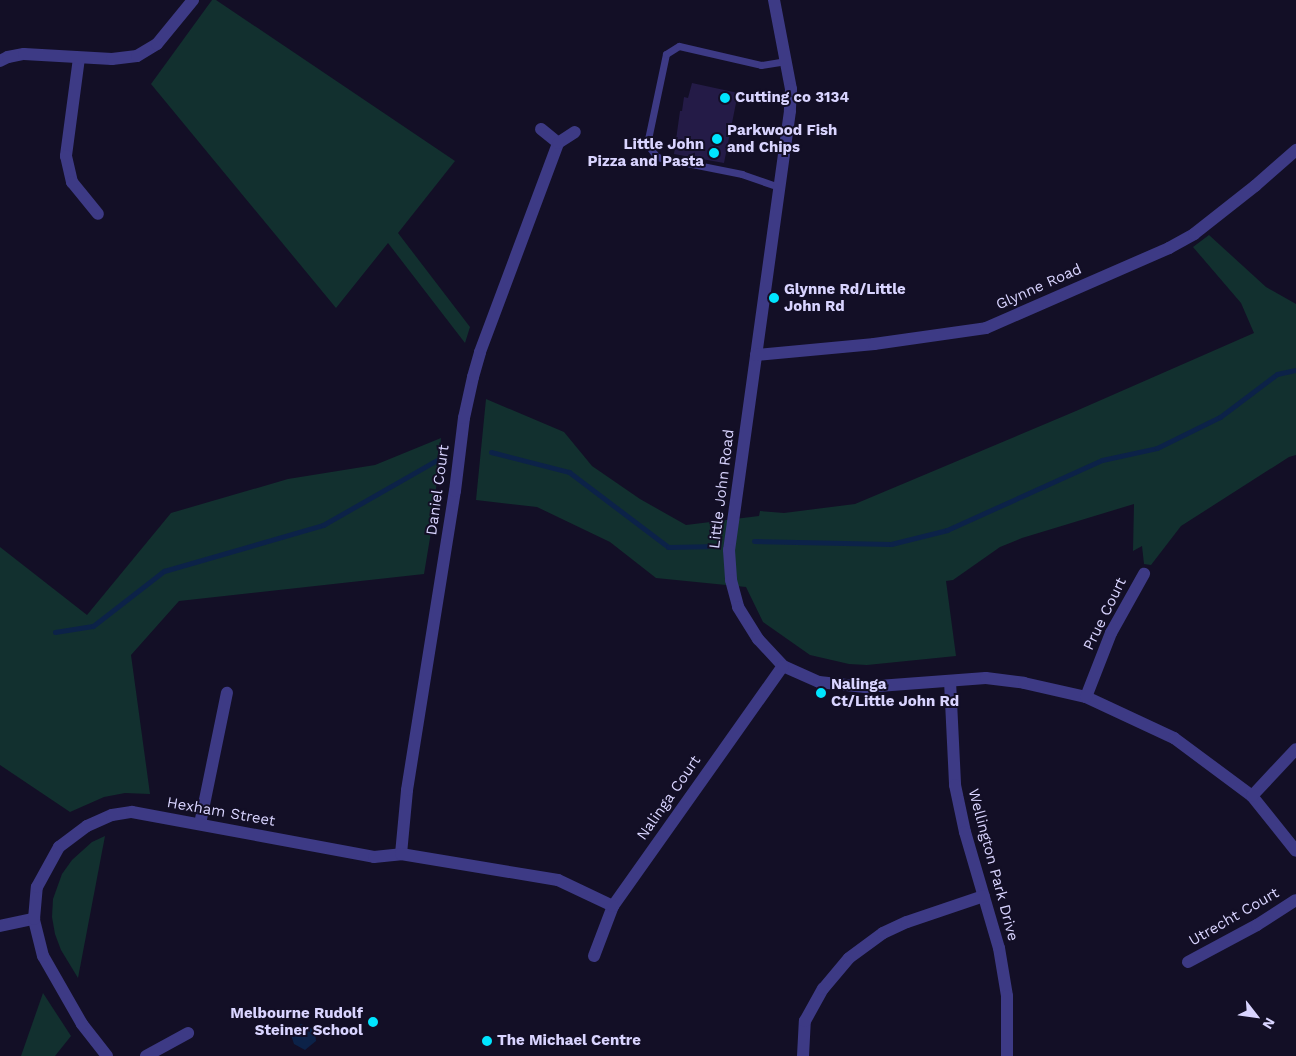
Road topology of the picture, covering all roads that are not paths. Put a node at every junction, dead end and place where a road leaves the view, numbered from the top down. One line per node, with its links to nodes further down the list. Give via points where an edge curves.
1 (193, 0): 3 (street, via 157,44 137,56)
2 (774, 0): 5 (street, Little John Road)
3 (79, 58): 4 (street, via 24,54); 11 (street, via 66,156 72,182)
4 (0, 61)
5 (785, 61): 10 (street, Little John Road, via 791,88); 10 (lane, via 762,65 679,46 666,54 647,144 657,157 742,174)
6 (540, 129): 8 (street)
7 (575, 132): 8 (street)
8 (558, 143): 22 (street, Daniel Court, via 473,377 406,790)
9 (1296, 150): 12 (street, Glynne Road, via 1194,234 986,328 874,344)
10 (779, 187): 12 (street, Little John Road)
11 (98, 214)
12 (756, 354): 14 (street, Little John Road, via 729,550 731,580 738,607 758,640)
13 (1144, 574): 17 (street, Prue Court, via 1111,633)
14 (783, 666): 15 (street, Little John Road, via 819,682 865,686); 25 (street, Nalinga Court)
15 (950, 681): 17 (street, Little John Road, via 986,678); 23 (street, Wellington Park Drive, via 955,785)
16 (227, 693): 20 (street)
17 (1086, 697): 19 (street, Little John Road, via 1174,738)
18 (1296, 749): 19 (street)
19 (1252, 796): 21 (street, Little John Road)
20 (200, 824): 22 (street, Hexham Street, via 374,857); 26 (street, Hexham Street, via 132,812 87,826 59,847 47,865 37,887)
21 (1296, 851)
22 (401, 854): 25 (street, Hexham Street, via 558,880)
23 (984, 896): 33 (street, via 899,926 850,958 823,989 805,1021); 34 (street, Wellington Park Drive, via 999,948 1007,996)
24 (1296, 900): 29 (street, Utrecht Court)
25 (613, 906): 28 (street, Nalinga Court)
26 (34, 919): 27 (street); 31 (street, Hexham Street, via 43,956 82,1024)
27 (0, 926)
28 (594, 956)
29 (1188, 962)
30 (188, 1033): 32 (street)
31 (107, 1056)
32 (146, 1056)
33 (803, 1056)
34 (1007, 1056)

